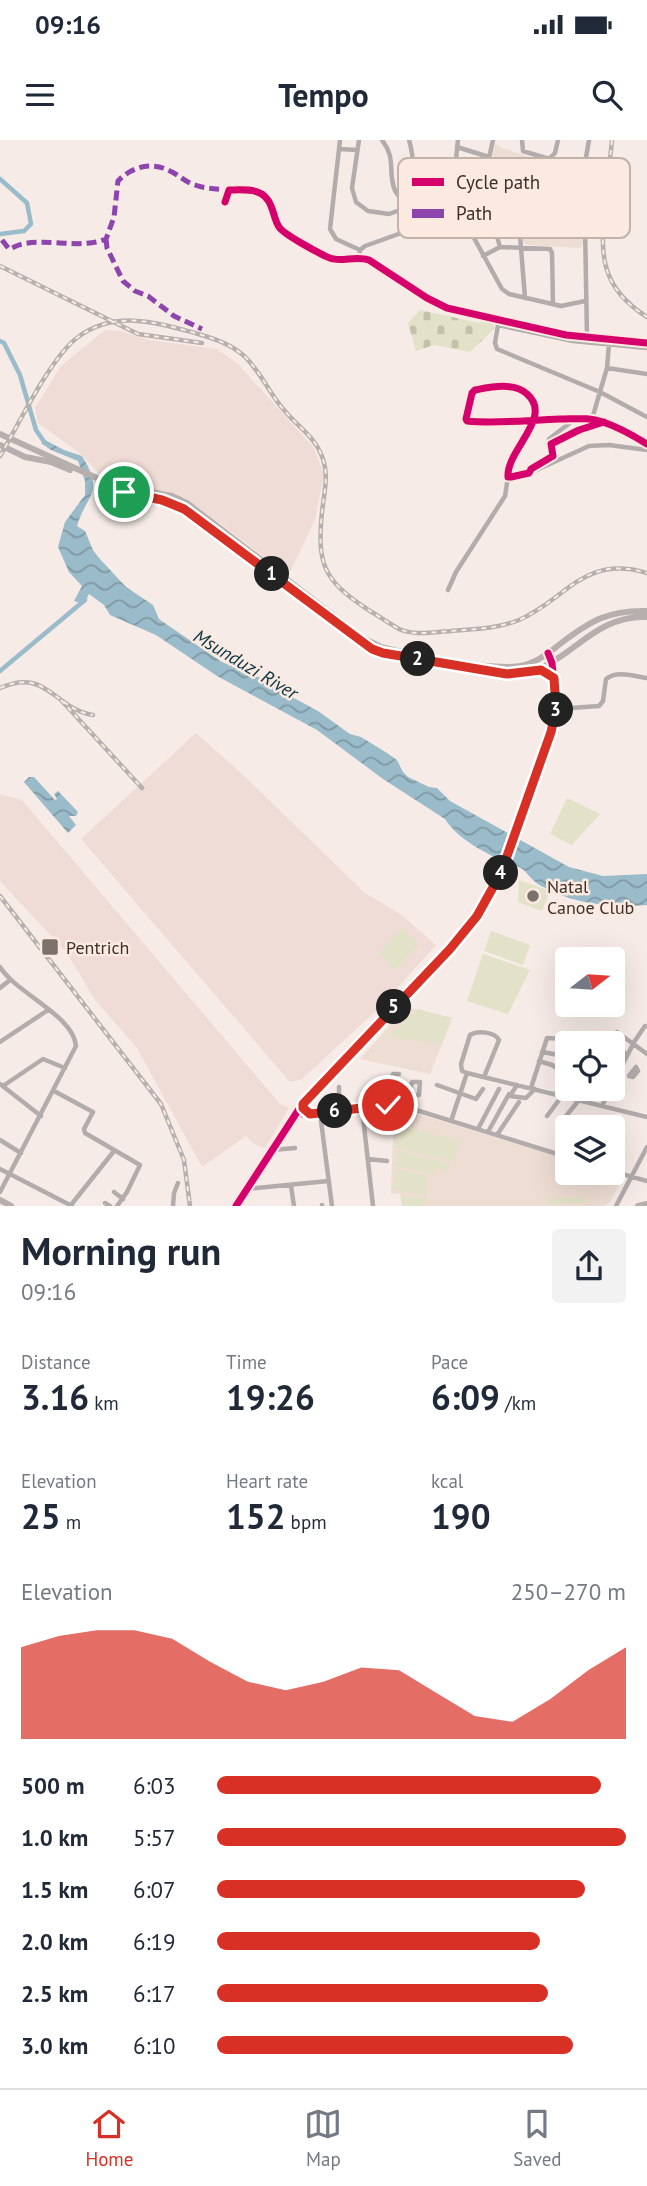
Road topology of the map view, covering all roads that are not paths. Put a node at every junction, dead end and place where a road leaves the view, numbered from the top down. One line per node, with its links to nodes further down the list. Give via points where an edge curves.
1 (341, 140): 11 (street)
2 (359, 140): 12 (street)
3 (382, 140): 19 (street, via 392,161)
4 (409, 140): 14 (street)
5 (458, 140): 10 (street)
6 (492, 140): 13 (street)
7 (522, 140): 16 (street, via 523,151)
8 (558, 140): 17 (street)
9 (589, 140): 18 (street)
10 (457, 147): 13 (street); 15 (street)
11 (339, 149): 12 (street); 29 (street, via 330,229 336,239)
12 (357, 150): 21 (street, via 352,194 359,206 368,211)
13 (489, 157)
14 (412, 158)
15 (455, 158)
16 (546, 158)
17 (550, 158)
18 (586, 158)
19 (398, 194)
20 (225, 202): 31 (street, via 229,190 254,190 268,199 280,228 326,257)
21 (398, 211)
22 (398, 233): 29 (street)
23 (473, 238): 30 (street)
24 (497, 238): 27 (street)
25 (520, 238): 28 (street)
26 (585, 238): 33 (street)
27 (500, 247): 28 (street); 30 (street)
28 (521, 247): 32 (street); 34 (street, via 551,250)
29 (360, 250): 31 (street)
30 (483, 256): 32 (street, via 504,291)
31 (359, 257): 35 (street, via 440,305)
32 (525, 298): 34 (street)
33 (585, 301): 34 (street); 37 (street)
34 (553, 304)
35 (499, 319): 36 (street); 37 (street)
36 (498, 325): 38 (street); 42 (street, via 497,349)
37 (587, 337): 39 (street)
38 (609, 344): 39 (street); 40 (street)
39 (647, 346)
40 (607, 368): 41 (street); 42 (street)
41 (647, 374)
42 (600, 391): 43 (street); 45 (street)
43 (647, 417)
44 (576, 418): 45 (street); 46 (street); 49 (street, via 550,438)
45 (592, 419): 47 (street)
46 (535, 420): 46 (street, via 467,421 471,393 517,387 532,400); 55 (street, via 509,463)
47 (604, 422): 49 (street); 50 (street)
48 (0, 434): 53 (main road)
49 (551, 443): 54 (street, via 553,456)
50 (647, 444)
51 (0, 445): 53 (main road)
52 (647, 450): 54 (street, via 589,446)
53 (81, 473): 56 (main road)
54 (529, 473): 55 (street)
55 (508, 477): 61 (street, via 505,496)
56 (97, 481): 58 (main road); 60 (main road)
57 (140, 484): 59 (main road)
58 (126, 488): 59 (main road); 60 (main road)
59 (145, 492): 64 (main road, via 172,496 198,510 374,645 506,668 526,665)
60 (138, 495): 66 (main road, via 184,509 372,649 507,674)
61 (448, 590)
62 (647, 611): 64 (main road, via 597,618)
63 (647, 617): 65 (main road, via 608,623)
64 (548, 653): 65 (street)
65 (552, 663): 66 (main road); 67 (street)
66 (538, 669): 67 (main road)
67 (554, 678): 69 (street)
68 (647, 678): 69 (street, via 611,675 599,706)
69 (556, 709): 109 (street, via 501,873 477,916)
70 (0, 967): 71 (street)
71 (10, 980): 72 (street); 73 (street)
72 (0, 988)
73 (48, 1010): 77 (street); 86 (street, via 74,1036 75,1050)
74 (645, 1026): 78 (street)
75 (555, 1037): 79 (street, via 546,1039)
76 (625, 1038): 78 (street)
77 (0, 1042)
78 (633, 1044): 81 (street); 82 (street)
79 (542, 1052): 80 (street); 84 (street)
80 (555, 1054)
81 (647, 1054)
82 (627, 1055): 83 (street)
83 (625, 1060)
84 (539, 1061): 85 (street); 98 (street)
85 (555, 1067)
86 (65, 1068): 92 (street, via 41,1060); 99 (street)
87 (467, 1073): 91 (street); 91 (street, via 461,1064 470,1035 495,1035 499,1040); 100 (street)
88 (400, 1074): 110 (street, via 393,1074)
89 (625, 1074): 90 (street)
90 (629, 1076)
91 (484, 1077): 94 (street)
92 (1, 1085): 118 (street)
93 (437, 1085): 100 (street)
94 (517, 1085): 98 (street); 101 (street)
95 (339, 1087): 114 (street, via 329,1102)
96 (499, 1088): 123 (street)
97 (483, 1089): 100 (street, via 478,1099)
98 (533, 1089): 101 (street, via 526,1098); 102 (street)
99 (54, 1091): 118 (street); 130 (street, via 94,1112 85,1132)
100 (460, 1094): 122 (street)
101 (509, 1094): 124 (street)
102 (555, 1094)
103 (413, 1095): 113 (street)
104 (559, 1101): 120 (street)
105 (578, 1101): 117 (street)
106 (583, 1101): 111 (street)
107 (605, 1101): 111 (street)
108 (519, 1102): 125 (street)
109 (303, 1104): 116 (street); 119 (street)
110 (386, 1105): 112 (street); 113 (street)
111 (602, 1106): 121 (street)
112 (362, 1108): 114 (street); 133 (street)
113 (408, 1108): 122 (street)
114 (329, 1112): 115 (street)
115 (320, 1113): 116 (street); 139 (street)
116 (310, 1114): 119 (street)
117 (567, 1115)
118 (41, 1116): 131 (street)
119 (294, 1116): 129 (street)
120 (547, 1116)
121 (647, 1117)
122 (451, 1121): 123 (street)
123 (478, 1129): 124 (street)
124 (488, 1132): 125 (street)
125 (497, 1135): 132 (street)
126 (0, 1140): 131 (street)
127 (647, 1147): 138 (street)
128 (295, 1148): 129 (street)
129 (272, 1150): 143 (street)
130 (114, 1151): 146 (street, via 141,1165); 150 (street)
131 (21, 1153): 136 (street)
132 (555, 1153)
133 (368, 1159): 134 (street); 156 (street)
134 (387, 1161)
135 (0, 1169): 136 (street)
136 (10, 1174): 144 (street); 150 (street)
137 (625, 1174): 138 (street)
138 (632, 1176): 140 (street); 157 (street)
139 (328, 1181): 142 (street); 155 (street)
140 (647, 1181)
141 (178, 1183): 152 (street)
142 (291, 1186): 143 (street); 154 (street)
143 (247, 1189): 153 (street)
144 (0, 1192): 147 (main road)
145 (114, 1192): 146 (street)
146 (123, 1199): 151 (street)
147 (2, 1203): 149 (main road)
148 (647, 1204): 158 (main road)
149 (11, 1206)
150 (71, 1206)
151 (117, 1206)
152 (173, 1206)
153 (236, 1206)
154 (294, 1206)
155 (332, 1206)
156 (373, 1206)
157 (616, 1206)
158 (638, 1206)

